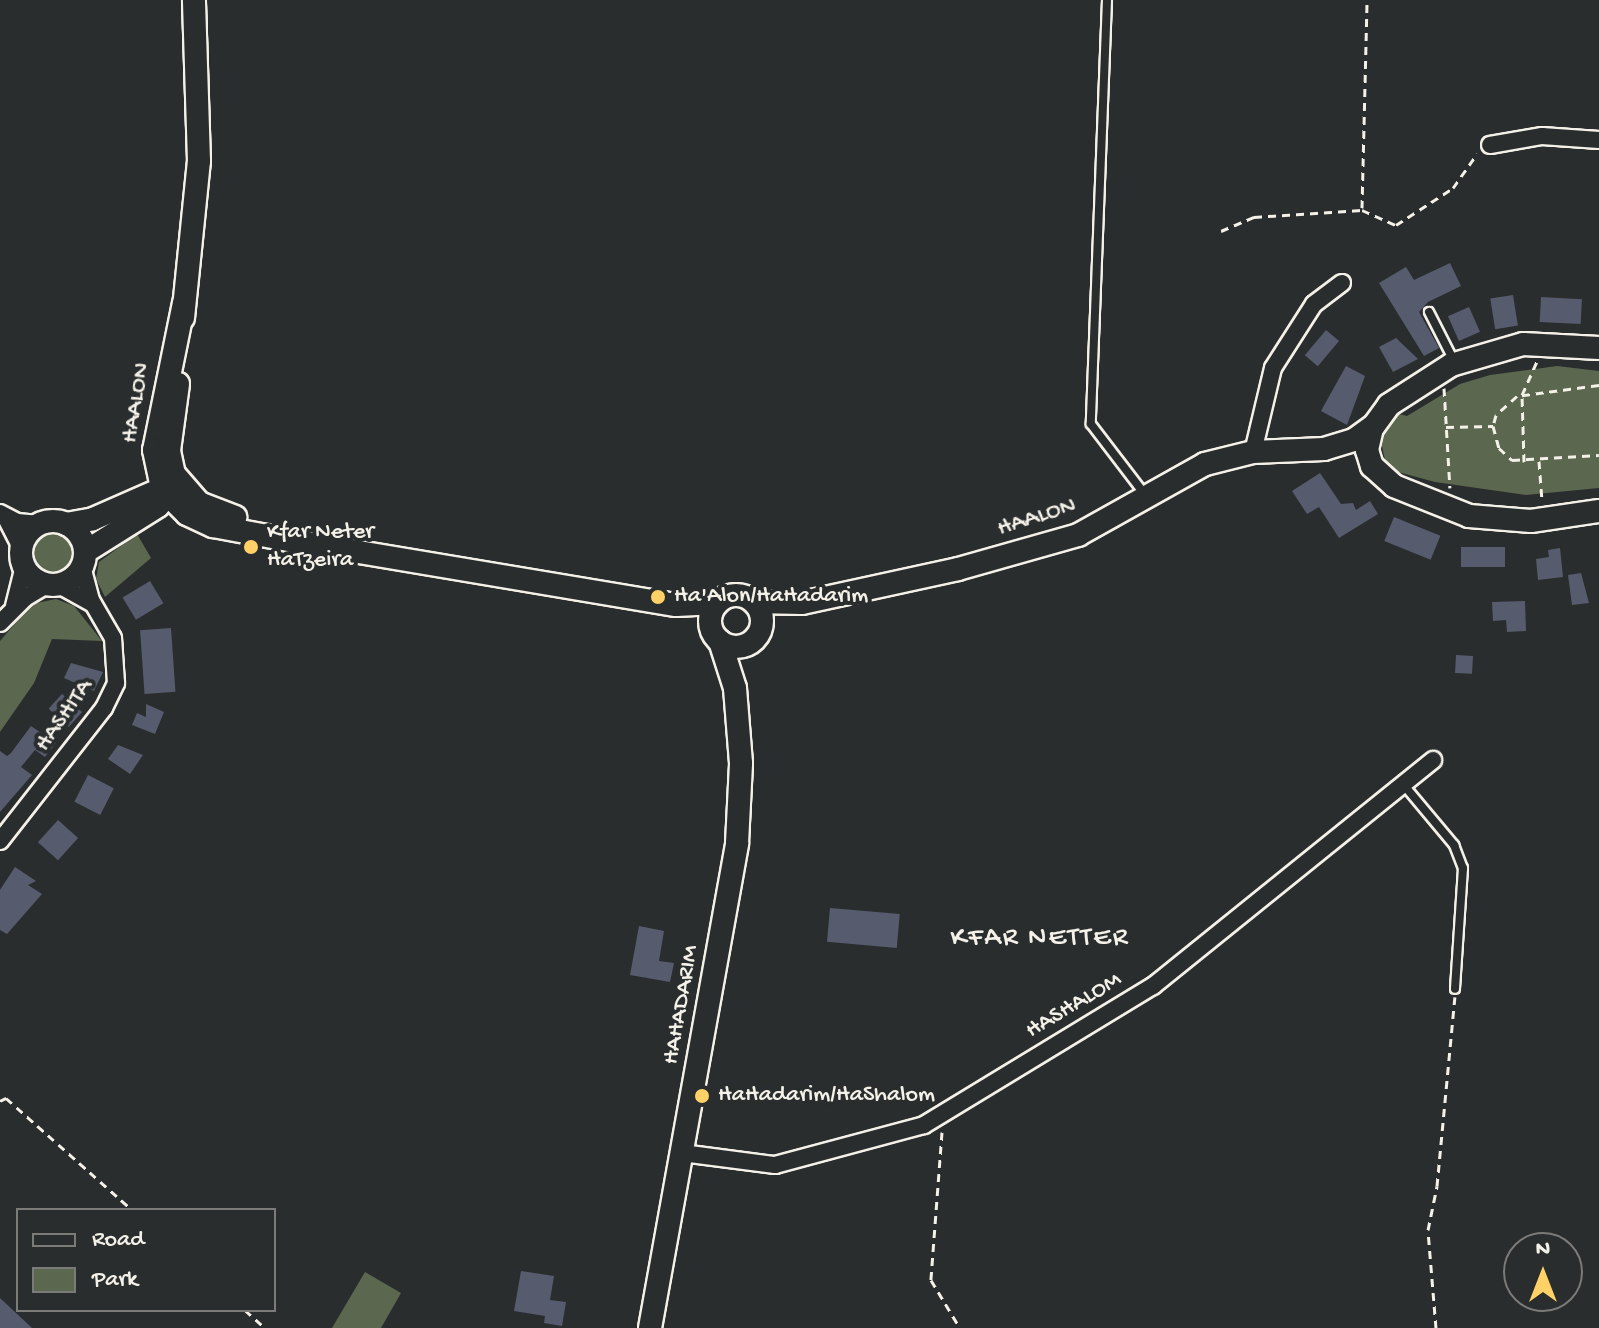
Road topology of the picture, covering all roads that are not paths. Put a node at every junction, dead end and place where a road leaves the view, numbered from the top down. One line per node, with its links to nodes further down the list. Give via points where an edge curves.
1 (194, 0): 13 (main road, HAALON, via 199,175)
2 (1107, 0): 14 (lane, via 1091,424)
3 (1599, 140): 4 (street, via 1542,136)
4 (1490, 145)
5 (1342, 283): 11 (street, via 1314,304 1273,368)
6 (1429, 312): 8 (lane)
7 (1599, 348): 8 (main road, via 1506,346)
8 (1450, 366): 9 (main road, via 1397,397)
9 (1373, 426): 10 (main road, HAALON, via 1354,440); 12 (main road, via 1367,450)
10 (1324, 449): 11 (main road, HAALON); 12 (main road, HAALON)
11 (1253, 452): 14 (main road, HAALON, via 1205,464)
12 (1376, 471): 15 (main road, HAALON, via 1410,495 1501,521 1543,521)
13 (169, 489): 18 (main road); 20 (main road); 26 (main road, via 208,508 361,551)
14 (1146, 497): 24 (main road, HAALON, via 1078,535 958,569)
15 (1599, 511)
16 (3, 514): 17 (street); 19 (street)
17 (40, 524): 18 (main road); 19 (main road, via 28,533)
18 (66, 524): 20 (main road, via 79,534)
19 (22, 557): 21 (main road); 27 (street)
20 (84, 559): 21 (main road, via 74,578); 25 (street, HASHITA)
21 (53, 585): 25 (street); 27 (street)
22 (754, 602): 23 (main road, via 740,595); 24 (main road, HAALON); 30 (main road, via 761,613)
23 (717, 603): 26 (main road); 29 (main road)
24 (802, 603): 30 (main road, HAALON)
25 (95, 605): 34 (street, HASHITA, via 117,652 112,696)
26 (676, 605): 29 (main road)
27 (13, 608): 28 (street)
28 (0, 623)
29 (715, 634): 30 (main road, via 736,647); 31 (main road, HAHADARIM)
30 (754, 639): 31 (main road, HAHADARIM)
31 (735, 688): 36 (main road, HAHADARIM, via 741,763 737,843)
32 (1433, 760): 33 (street, HASHALOM)
33 (1403, 784): 35 (lane, via 1454,845 1463,868); 36 (street, HASHALOM, via 1153,986 924,1125 854,1148 775,1165)
34 (0, 841)
35 (1455, 989)
36 (682, 1153): 37 (main road, HAHADARIM)
37 (650, 1328)

